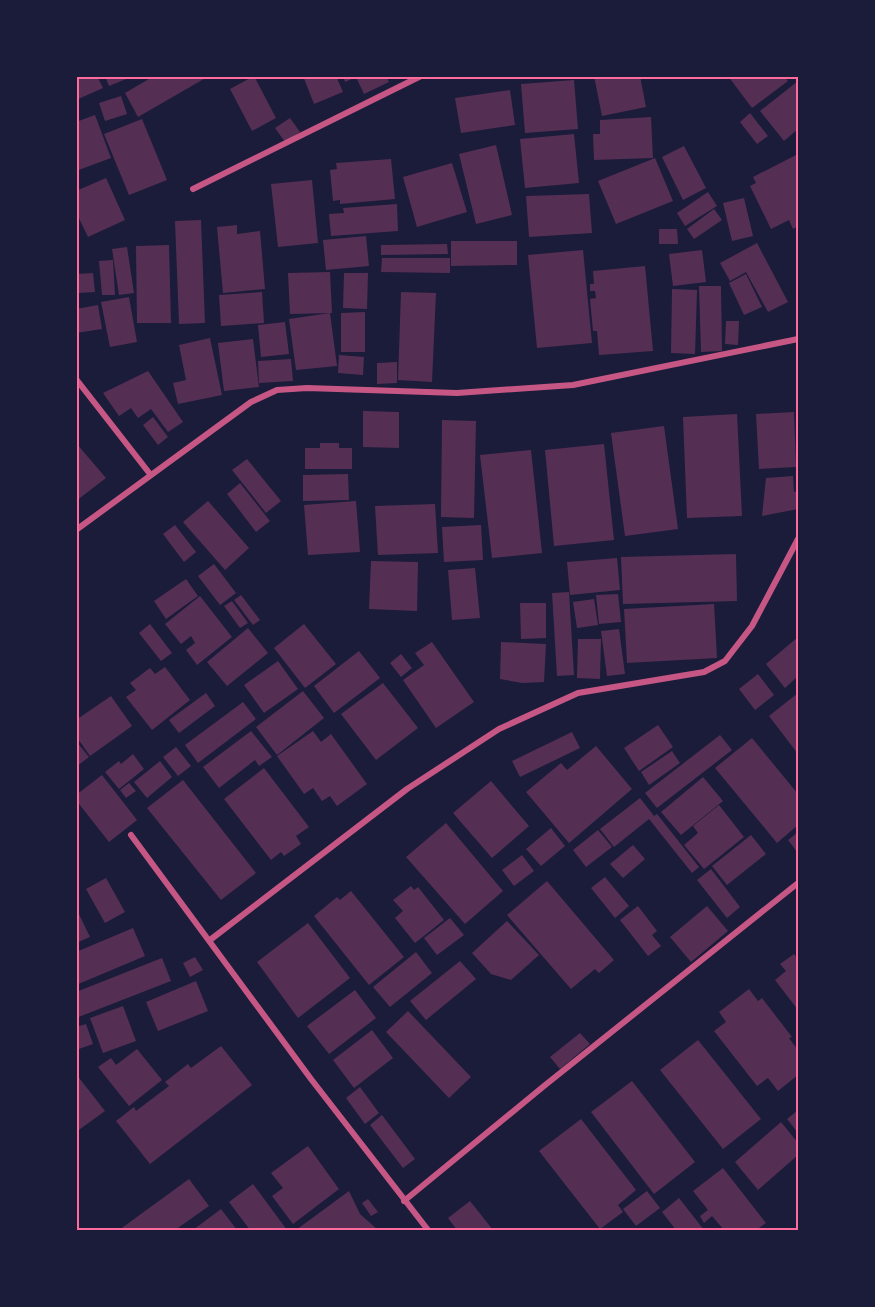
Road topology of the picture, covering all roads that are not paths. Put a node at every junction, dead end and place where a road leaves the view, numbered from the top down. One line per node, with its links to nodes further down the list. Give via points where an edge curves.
1 (421, 76): 2 (street)
2 (193, 189)
3 (798, 339): 5 (street, via 573,385 457,393 277,390 251,402)
4 (76, 379): 5 (street)
5 (150, 474): 6 (street)
6 (76, 530)
7 (798, 539): 10 (street, via 752,626 725,661 704,672 578,693 499,729 407,789)
8 (131, 835): 10 (street)
9 (798, 883): 11 (street)
10 (210, 940): 11 (street)
11 (404, 1201): 12 (street)
12 (428, 1230)

